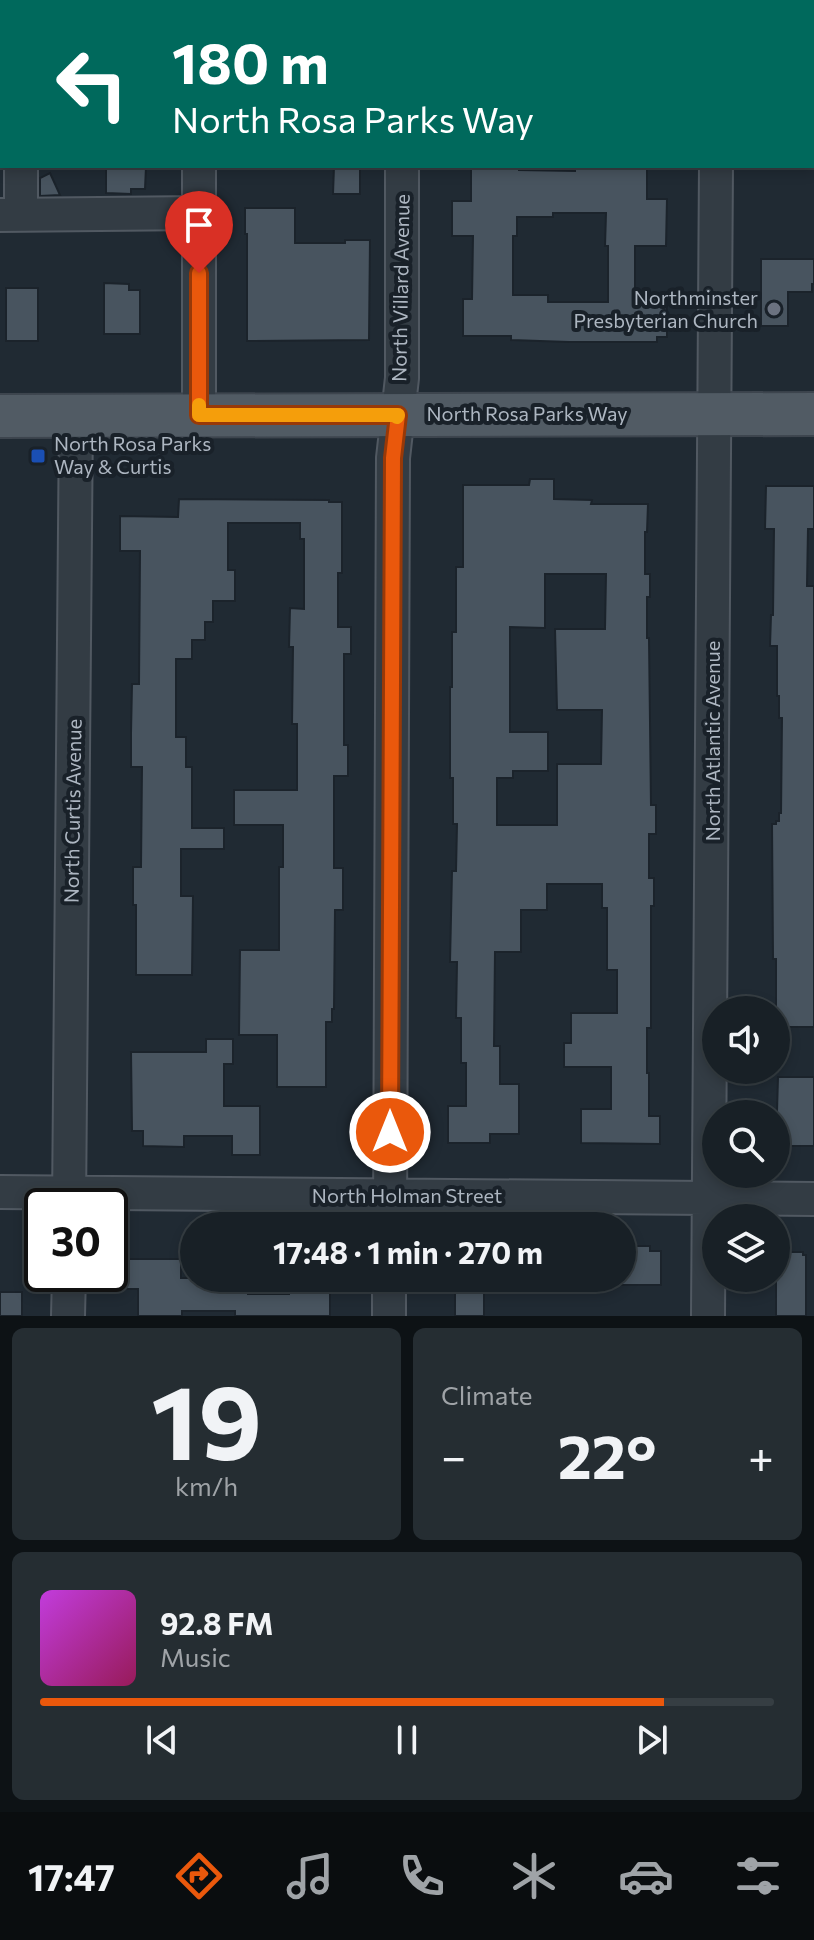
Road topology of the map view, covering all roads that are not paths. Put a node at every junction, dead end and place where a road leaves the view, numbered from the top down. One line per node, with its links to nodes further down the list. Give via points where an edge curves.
1 (21, 168): 6 (street)
2 (199, 168): 5 (street)
3 (402, 168): 10 (street, North Villard Avenue)
4 (716, 168): 7 (street, North Atlantic Avenue)
5 (199, 213): 6 (street); 9 (street)
6 (10, 214)
7 (715, 414): 8 (main road, North Rosa Parks Way); 10 (main road, North Rosa Parks Way); 16 (street, North Atlantic Avenue)
8 (814, 414)
9 (199, 415): 10 (main road, North Rosa Parks Way); 12 (main road, North Rosa Parks Way)
10 (398, 415): 19 (street, North Villard Avenue, via 393,458)
11 (0, 416): 12 (main road, North Rosa Parks Way)
12 (76, 416): 13 (street, North Curtis Avenue)
13 (69, 1188)
14 (0, 1192): 15 (street, North Holman Street)
15 (24, 1194)
16 (709, 1198): 17 (street, North Holman Street); 19 (street, North Holman Street); 24 (street, North Atlantic Avenue)
17 (814, 1199)
18 (128, 1201): 19 (street, North Holman Street)
19 (390, 1211)
20 (69, 1292): 22 (street)
21 (389, 1292): 23 (street)
22 (68, 1316)
23 (389, 1316)
24 (708, 1316)

